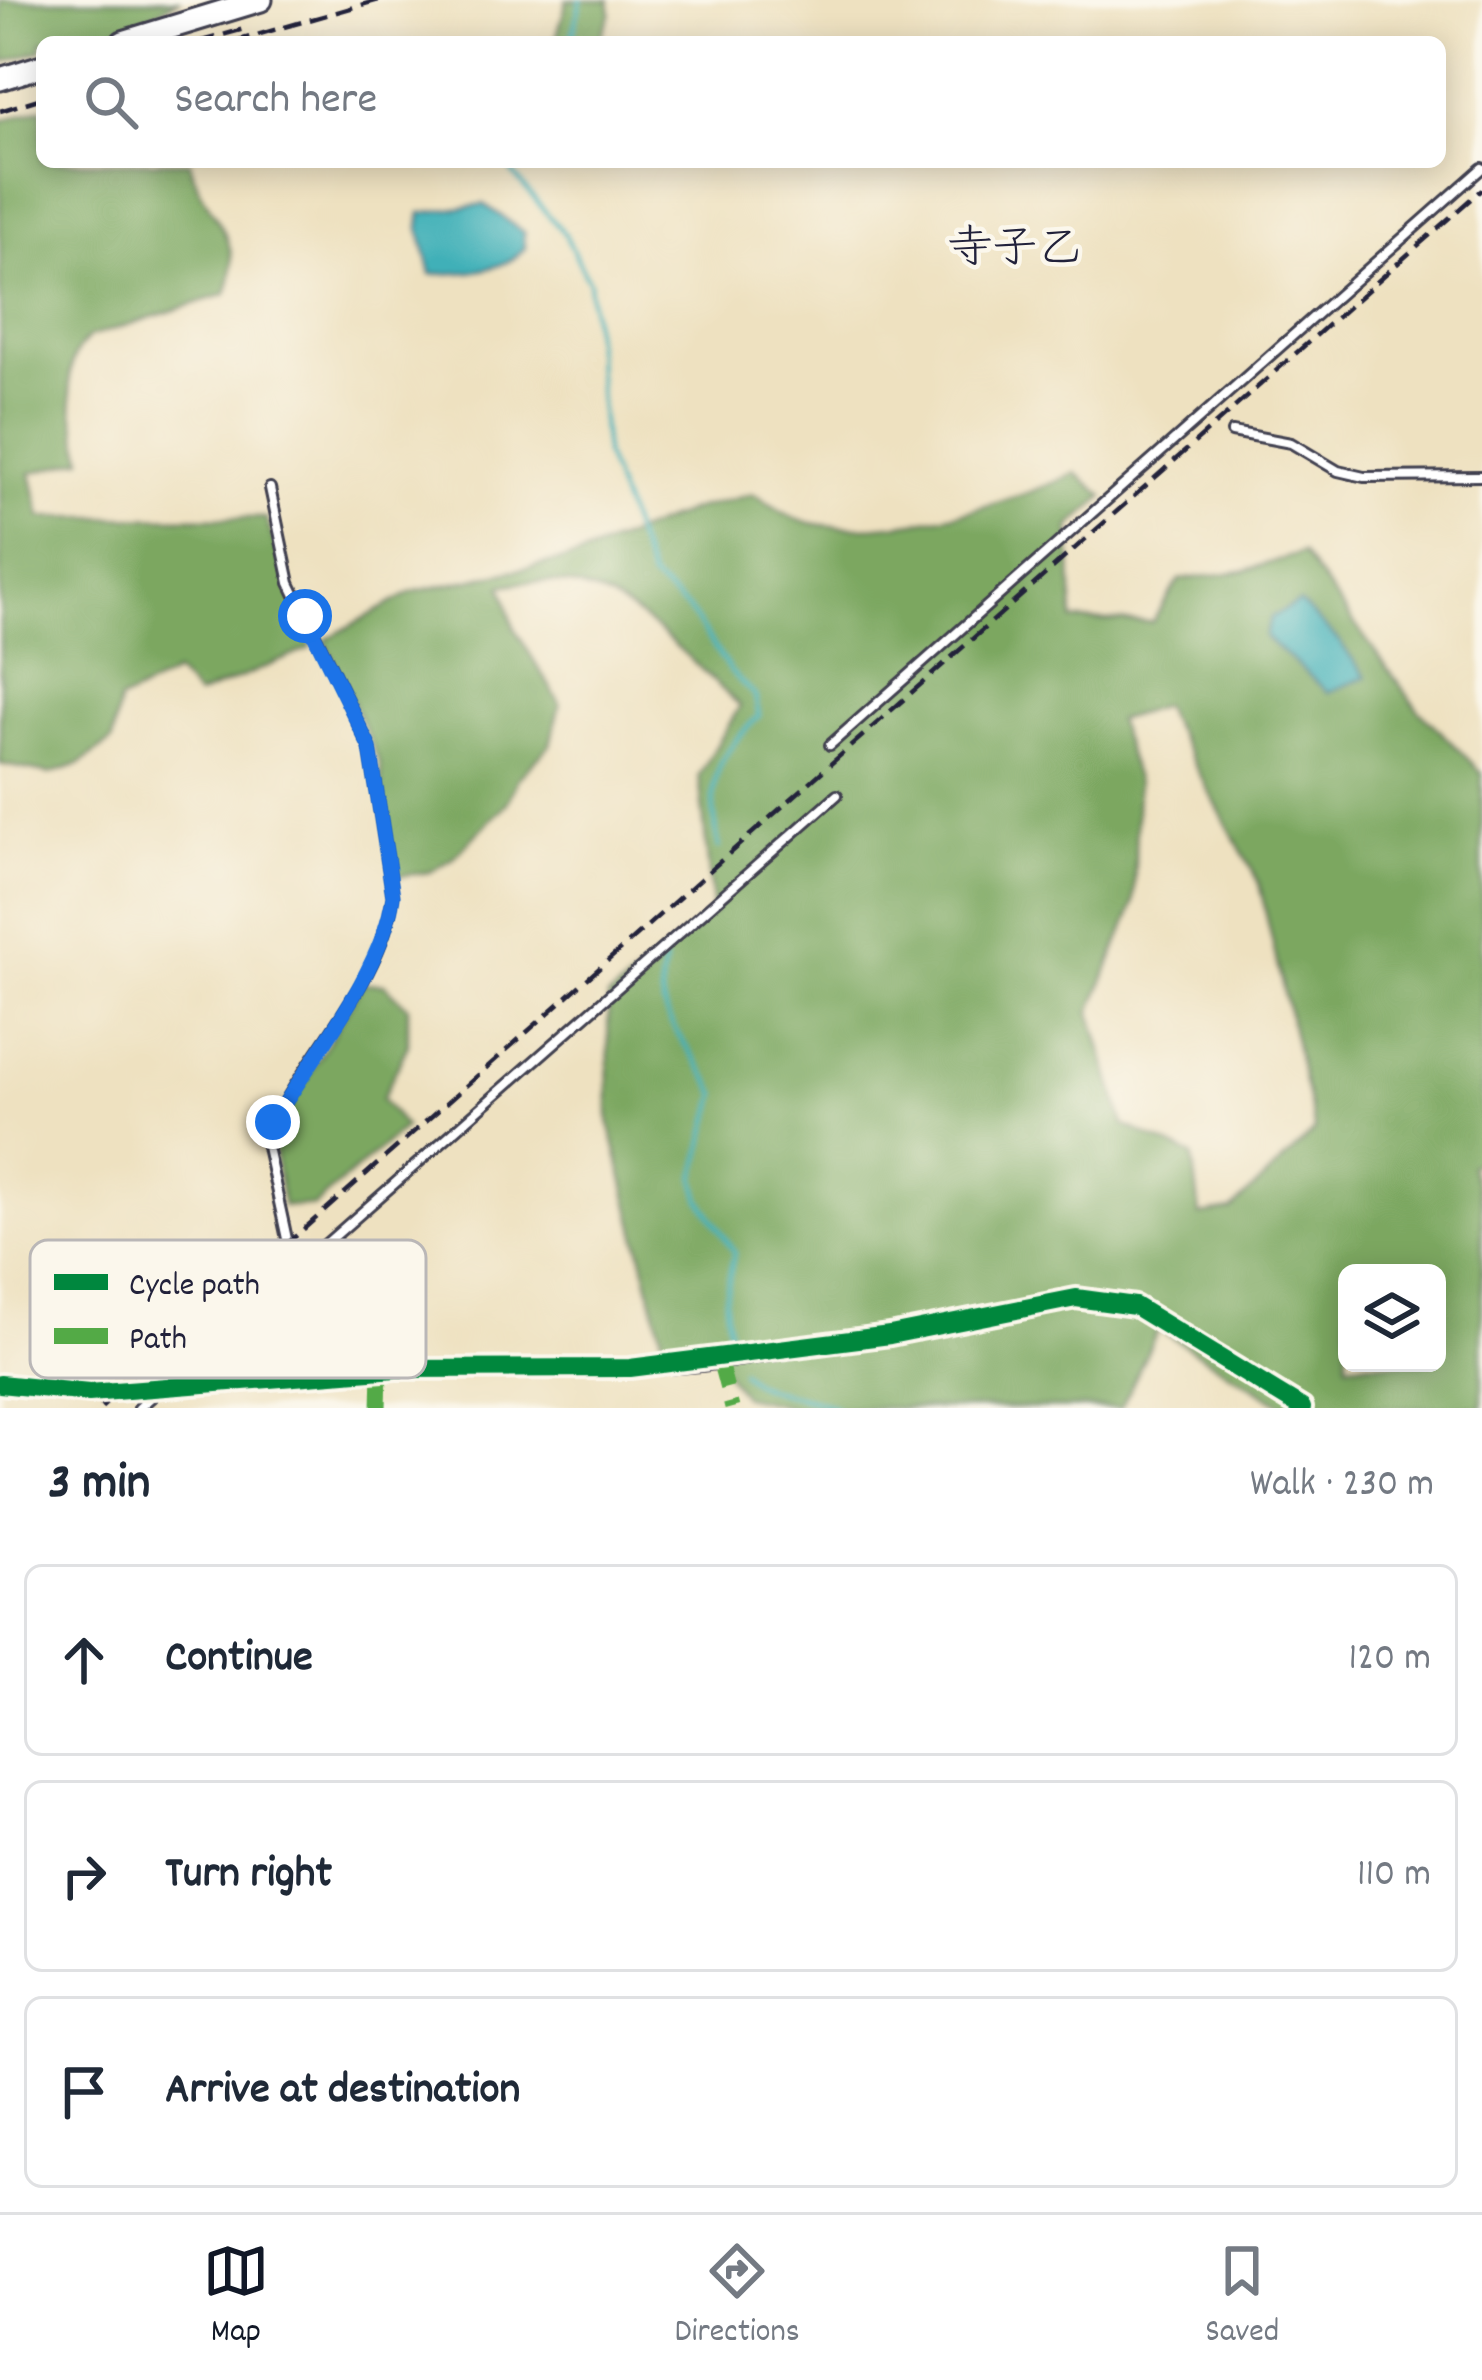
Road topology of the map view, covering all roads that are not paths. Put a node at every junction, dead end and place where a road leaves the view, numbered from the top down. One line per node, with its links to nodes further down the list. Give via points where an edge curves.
1 (261, 0): 2 (main road)
2 (143, 36)
3 (36, 68): 4 (main road)
4 (0, 79)
5 (1482, 168): 9 (lane, via 1203,425)
6 (1232, 432): 7 (lane, via 1291,443 1364,477)
7 (1482, 476)
8 (270, 488): 11 (lane, via 290,583 370,748 393,896 359,982 266,1142)
9 (830, 745)
10 (837, 795): 12 (lane)
11 (287, 1239)
12 (323, 1240)
13 (426, 1372): 20 (street, via 701,1362 1076,1298 1136,1306)
14 (171, 1378): 17 (lane)
15 (292, 1378): 17 (street)
16 (0, 1384): 18 (street)
17 (159, 1389): 19 (lane)
18 (89, 1393)
19 (139, 1408)
20 (1301, 1408)

